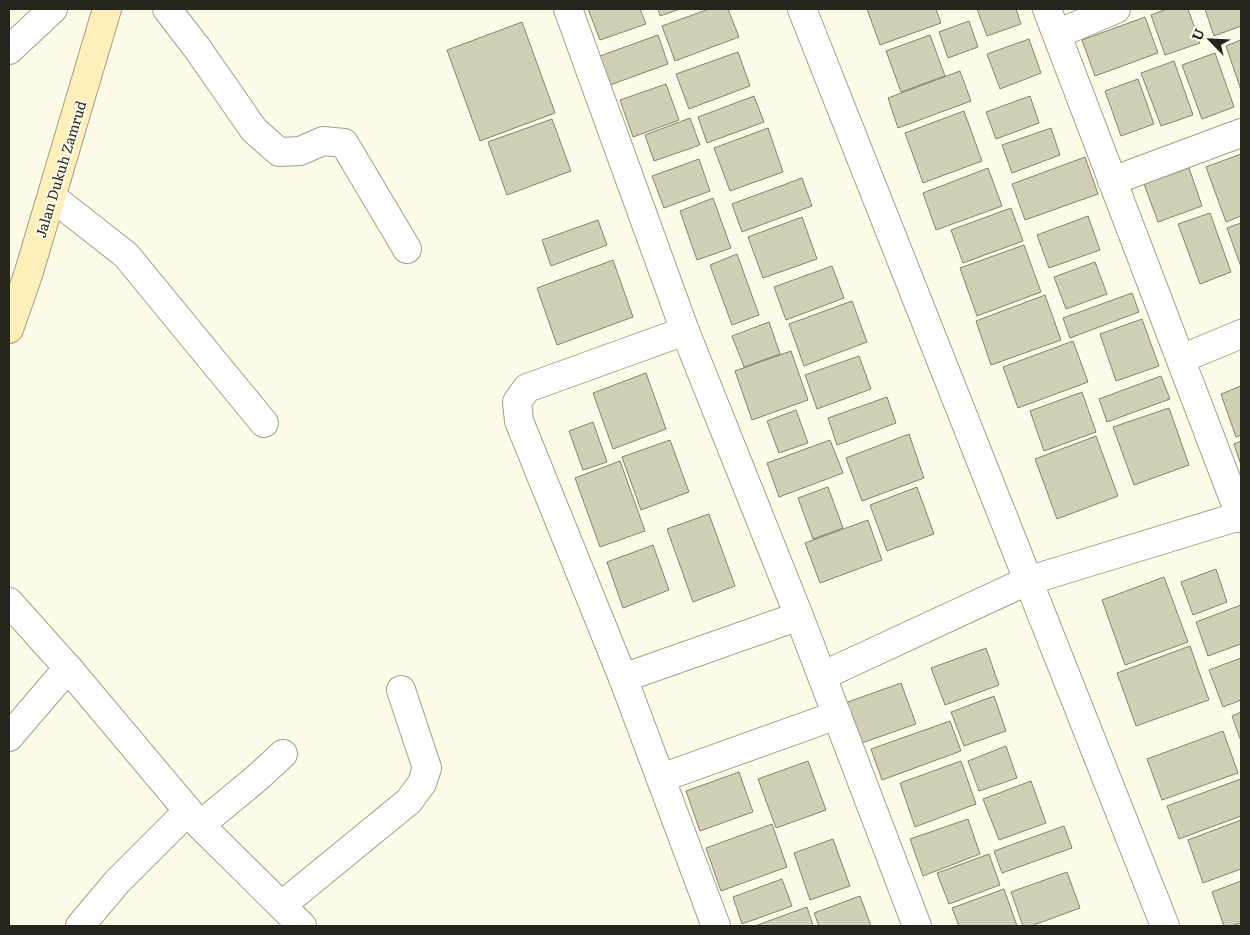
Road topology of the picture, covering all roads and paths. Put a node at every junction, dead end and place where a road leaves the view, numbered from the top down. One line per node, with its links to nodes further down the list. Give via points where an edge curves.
1 (52, 9): 9 (street)
2 (107, 9): 12 (street, Jalan Dukuh Zamrud)
3 (167, 9): 13 (street, via 254,130 279,152 300,151 323,142 344,143)
4 (568, 9): 15 (street)
5 (802, 9): 20 (street)
6 (1047, 9): 8 (street)
7 (1116, 9): 8 (street)
8 (1057, 34): 11 (street)
9 (9, 50)
10 (1241, 133): 11 (street)
11 (1112, 181): 17 (street)
12 (52, 196): 14 (street, Jalan Dukuh Zamrud); 18 (street, via 126,255)
13 (407, 249)
14 (9, 329)
15 (685, 331): 22 (street); 25 (street, via 527,388 517,402 519,421)
16 (1241, 334): 17 (street)
17 (1180, 359): 19 (street)
18 (264, 423)
19 (1241, 517): 20 (street)
20 (1027, 581): 24 (street); 37 (street)
21 (9, 602): 23 (street)
22 (800, 616): 24 (street); 25 (street)
23 (68, 668): 28 (street); 31 (street)
24 (822, 676): 27 (street)
25 (623, 678): 30 (street)
26 (401, 690): 32 (street, via 426,768 422,783 409,801)
27 (837, 715): 30 (street); 36 (street)
28 (9, 736)
29 (283, 754): 31 (street, via 257,778)
30 (661, 778): 35 (street)
31 (194, 818): 32 (street); 33 (street, via 116,882)
32 (282, 905): 34 (street)
33 (80, 926)
34 (302, 926)
35 (716, 926)
36 (917, 926)
37 (1165, 926)

